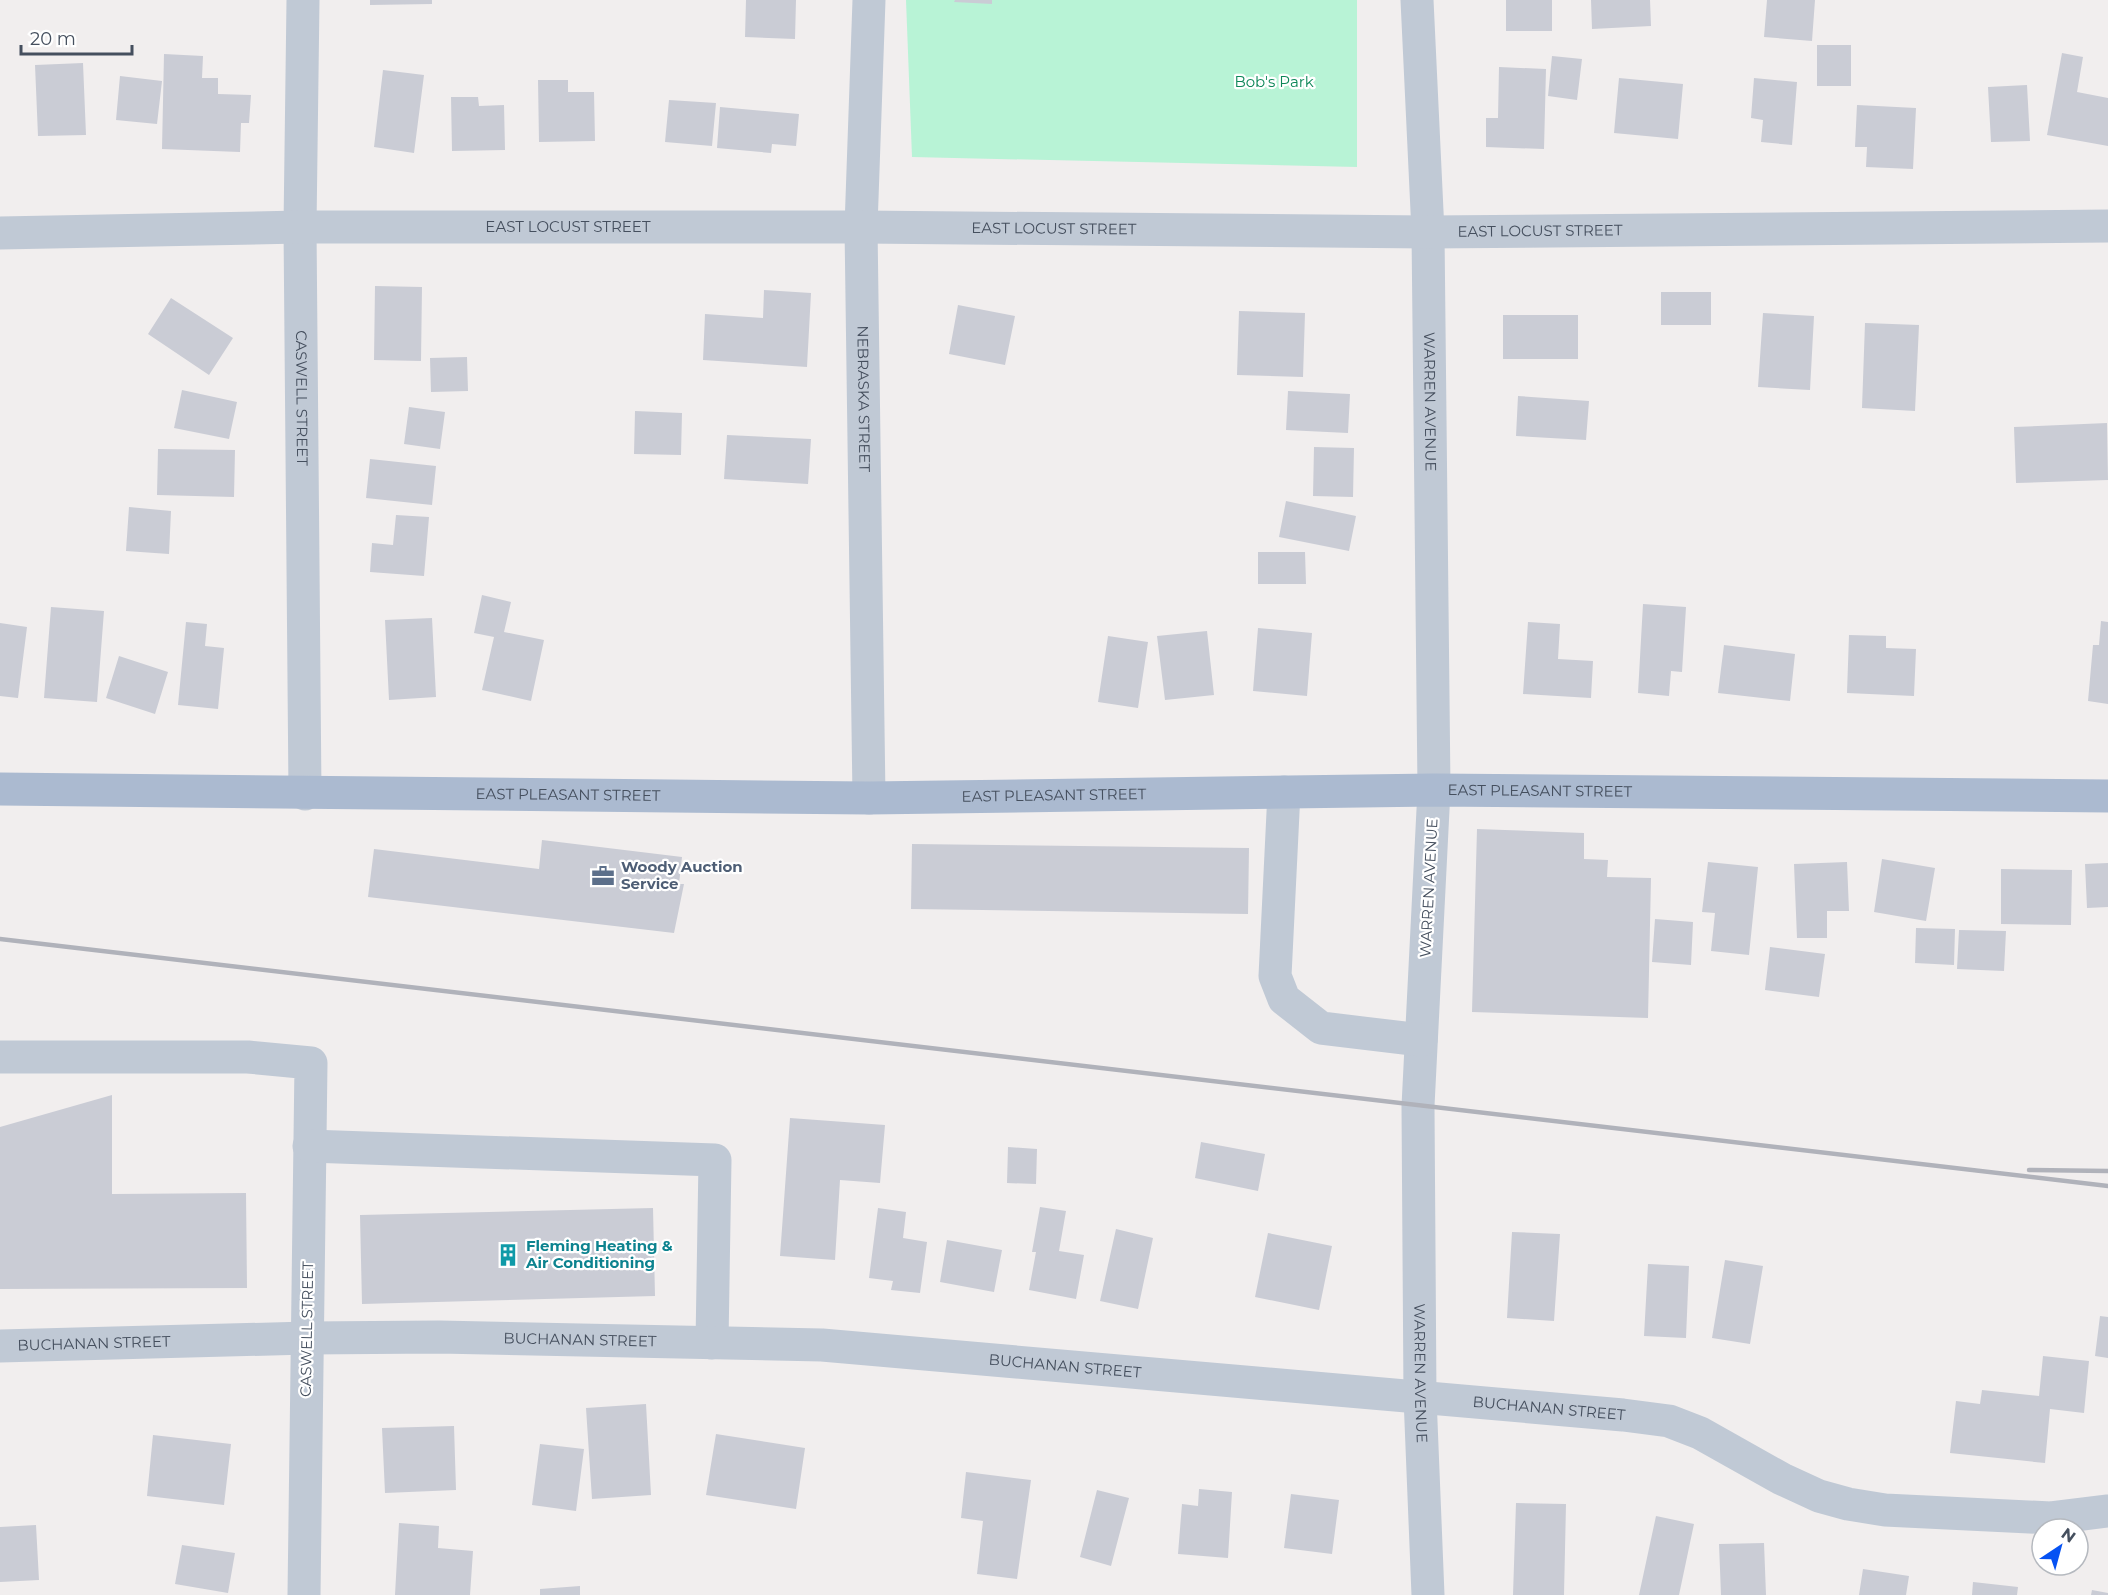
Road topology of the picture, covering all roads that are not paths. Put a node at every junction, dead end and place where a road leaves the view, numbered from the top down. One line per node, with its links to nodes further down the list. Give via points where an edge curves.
1 (303, 0): 4 (street, CASWELL STREET)
2 (869, 0): 5 (street, NEBRASKA STREET)
3 (1417, 0): 7 (street, WARREN AVENUE)
4 (300, 226): 5 (street, EAST LOCUST STREET); 8 (street, EAST LOCUST STREET); 12 (street, CASWELL STREET)
5 (861, 226): 7 (street, EAST LOCUST STREET); 14 (street, NEBRASKA STREET)
6 (2108, 226): 7 (street, EAST LOCUST STREET)
7 (1428, 232): 10 (street, WARREN AVENUE)
8 (0, 233)
9 (0, 789): 12 (main road, EAST PLEASANT STREET)
10 (1434, 790): 11 (main road, EAST PLEASANT STREET); 13 (main road, EAST PLEASANT STREET); 15 (street, WARREN AVENUE)
11 (1284, 792): 14 (main road, EAST PLEASANT STREET); 15 (street, via 1275,976 1284,999 1322,1028)
12 (305, 794): 14 (main road, EAST PLEASANT STREET)
13 (2108, 796)
14 (869, 798)
15 (1421, 1040): 21 (street, WARREN AVENUE)
16 (0, 1057): 17 (street, CASWELL STREET, via 248,1058 311,1063)
17 (309, 1146): 18 (street, CASWELL STREET); 19 (street, via 715,1160)
18 (307, 1338): 19 (street, BUCHANAN STREET); 20 (street, BUCHANAN STREET); 23 (street, CASWELL STREET)
19 (712, 1343): 21 (street, BUCHANAN STREET, via 822,1345)
20 (0, 1346)
21 (1420, 1397): 22 (street, BUCHANAN STREET, via 1669,1421 1700,1433 1800,1488 1848,1504 1885,1510 2051,1518); 24 (street, WARREN AVENUE)
22 (2108, 1511)
23 (304, 1595)
24 (1428, 1595)

